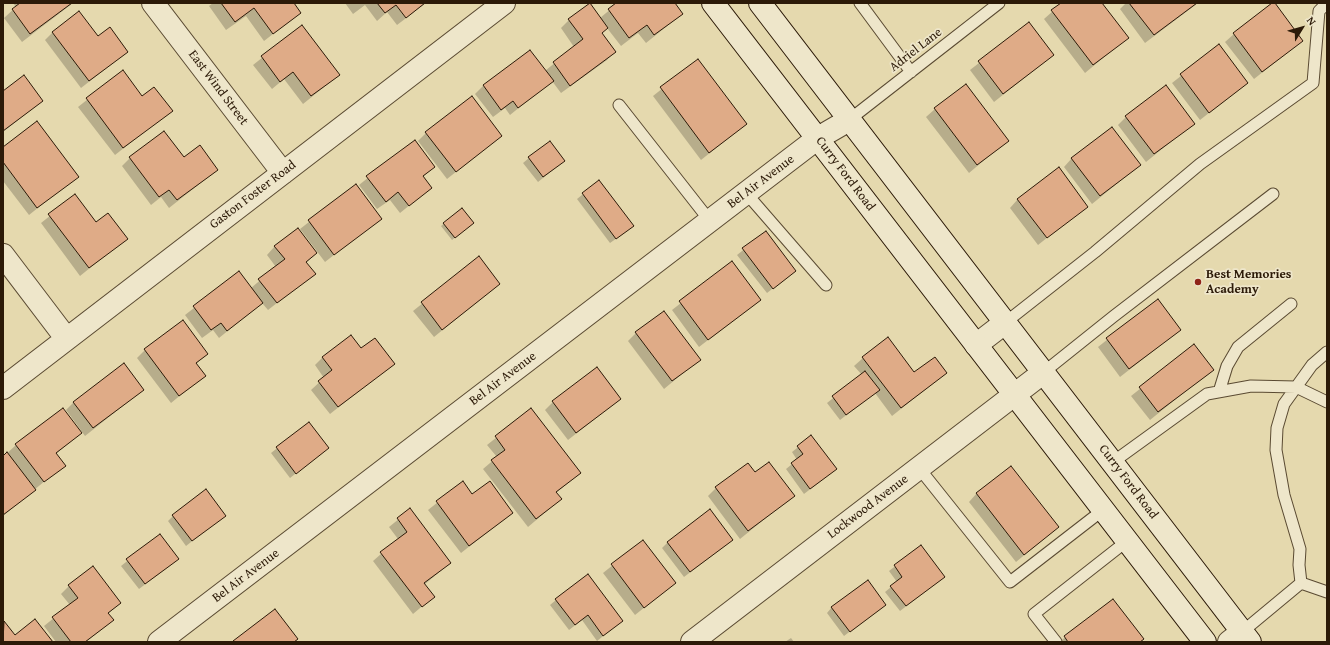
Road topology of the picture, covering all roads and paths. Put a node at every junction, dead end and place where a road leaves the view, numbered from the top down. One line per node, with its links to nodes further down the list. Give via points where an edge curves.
1 (153, 3): 12 (street, East Wind Street)
2 (503, 3): 12 (street, Gaston Foster Road)
3 (713, 3): 11 (street, Curry Ford Road)
4 (760, 3): 10 (street, Curry Ford Road)
5 (860, 3): 8 (lane)
6 (999, 3): 8 (lane, Adriel Lane)
7 (1327, 3): 19 (lane, via 1318,11 1313,84 1200,164)
8 (911, 72): 10 (lane, Adriel Lane)
9 (619, 106): 15 (lane)
10 (850, 120): 11 (street, Bel Air Avenue); 19 (street, Curry Ford Road)
11 (818, 138): 13 (street, Bel Air Avenue); 21 (street, Curry Ford Road)
12 (283, 173): 20 (street, Gaston Foster Road)
13 (746, 193): 15 (street, Bel Air Avenue); 17 (lane)
14 (1274, 194): 23 (lane)
15 (710, 221): 36 (street, Bel Air Avenue)
16 (3, 255): 20 (street)
17 (826, 285)
18 (1292, 304): 26 (lane, via 1238,347 1227,366)
19 (1006, 322): 21 (street); 23 (street, Curry Ford Road)
20 (66, 338): 25 (street, Gaston Foster Road)
21 (976, 344): 27 (street, Curry Ford Road)
22 (1327, 352): 24 (lane, via 1312,365)
23 (1044, 372): 27 (street, Lockwood Avenue); 29 (street, Curry Ford Road)
24 (1296, 387): 26 (lane, via 1251,386); 28 (lane); 33 (lane, via 1284,404 1277,428 1276,450 1284,495 1300,549)
25 (3, 388)
26 (1219, 392): 29 (lane, via 1207,394)
27 (1015, 395): 30 (street, Lockwood Avenue); 31 (street, Curry Ford Road)
28 (1327, 402)
29 (1113, 462): 35 (street, Curry Ford Road)
30 (919, 468): 31 (lane, via 1010,582); 37 (street, Lockwood Avenue)
31 (1103, 510): 32 (street, Curry Ford Road)
32 (1127, 541): 38 (lane, via 1034,614); 39 (street, Curry Ford Road)
33 (1301, 583): 34 (lane); 35 (lane)
34 (1327, 592)
35 (1240, 639)
36 (159, 642)
37 (692, 642)
38 (1056, 642)
39 (1205, 642)

